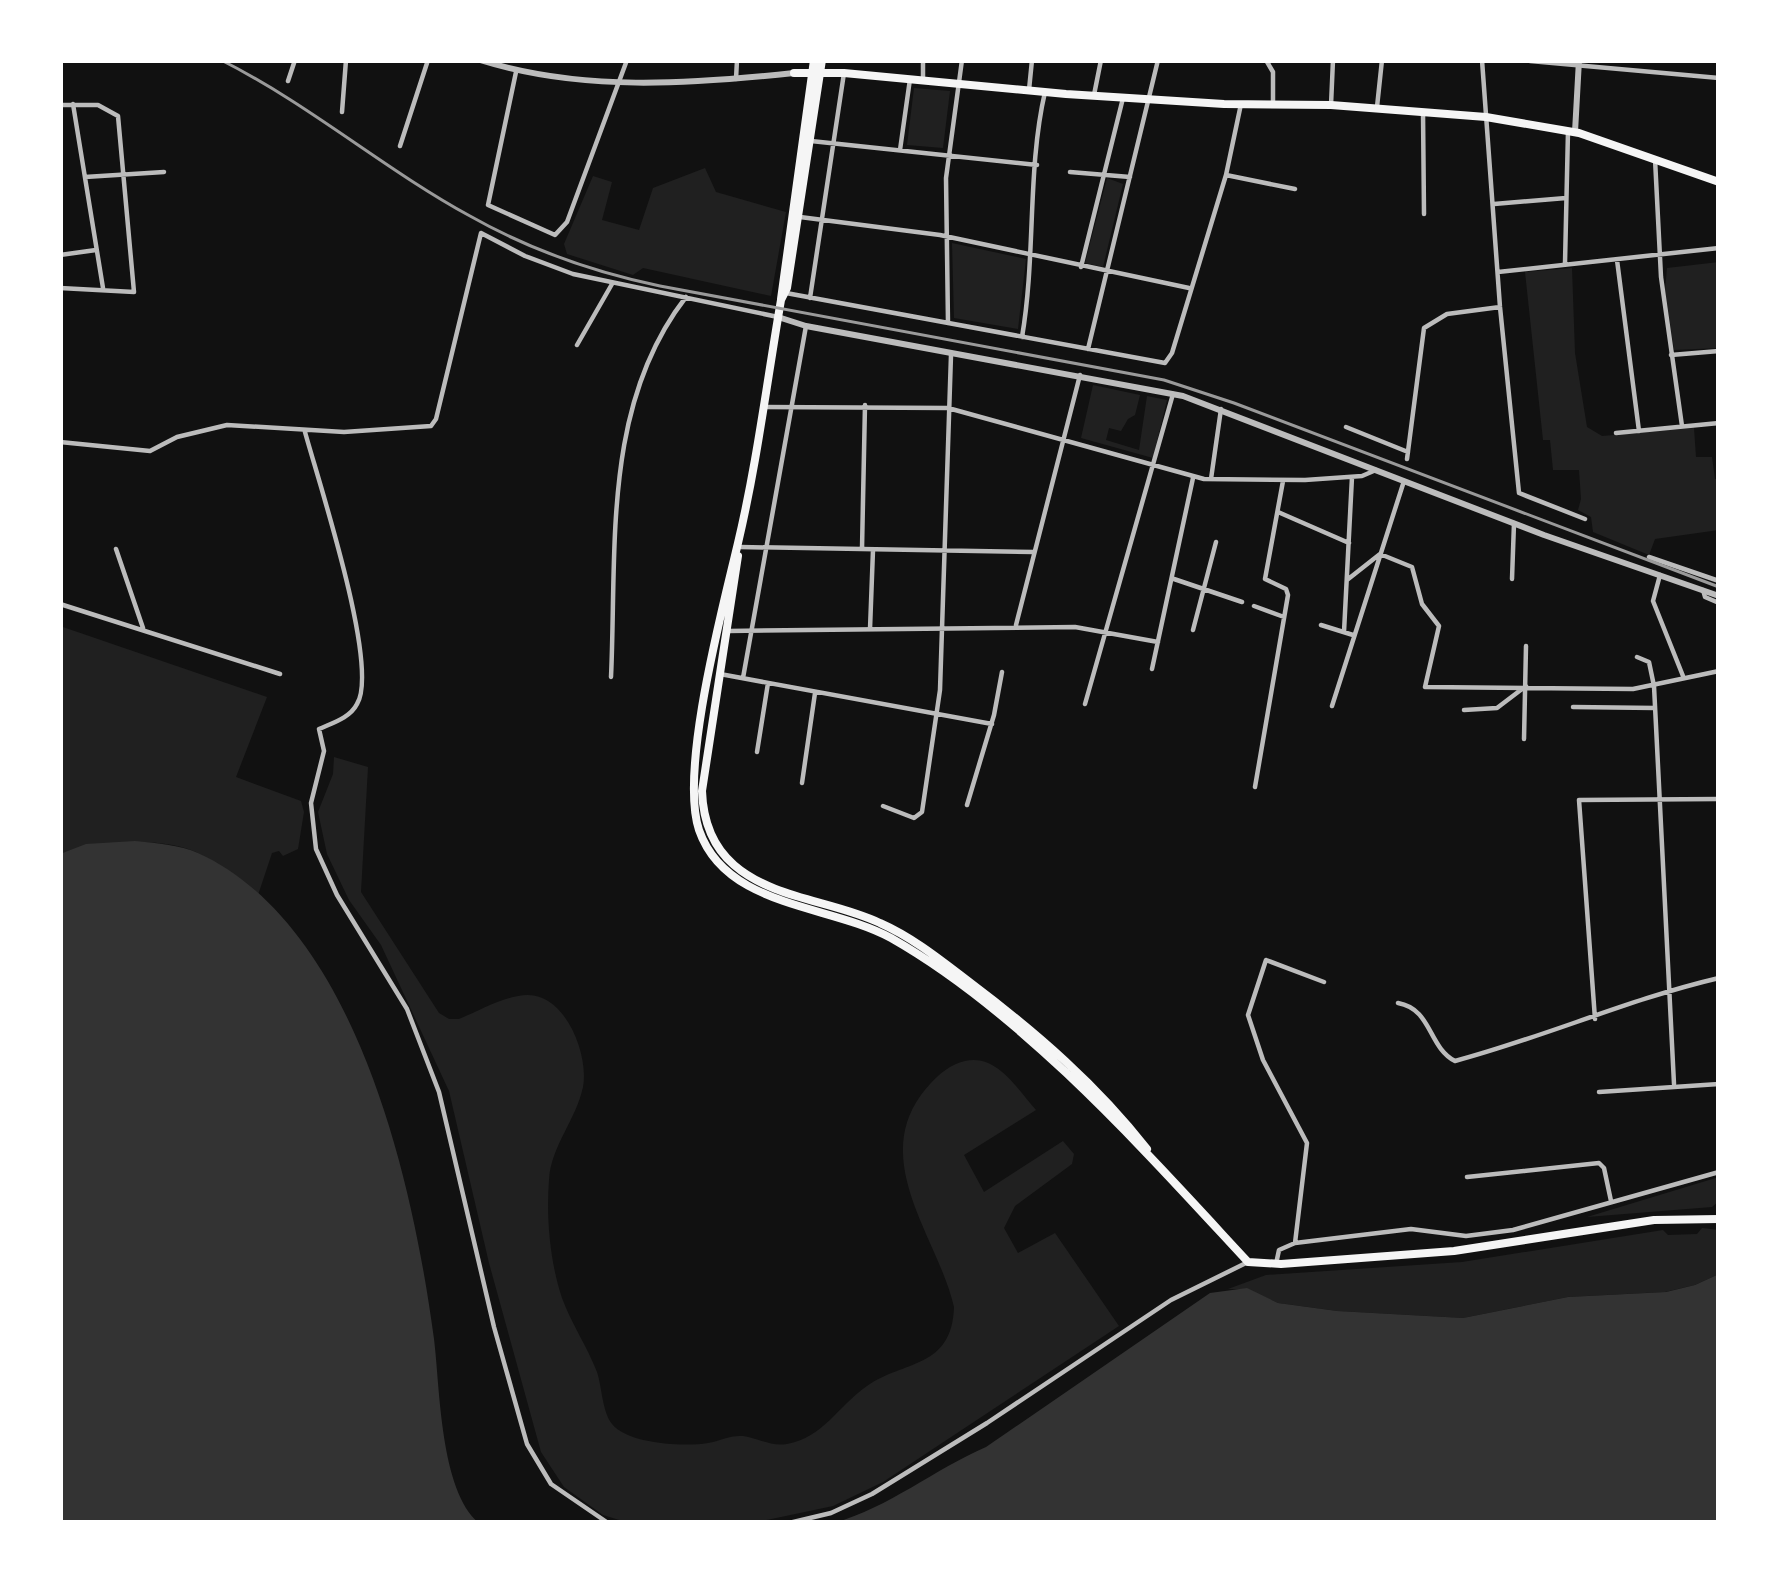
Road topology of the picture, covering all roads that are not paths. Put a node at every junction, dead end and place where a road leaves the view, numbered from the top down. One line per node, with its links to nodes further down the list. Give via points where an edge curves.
1 (295, 60): 27 (street)
2 (346, 60): 41 (street)
3 (428, 60): 47 (street)
4 (482, 60): 19 (street)
5 (627, 60): 28 (street)
6 (737, 60): 24 (street)
7 (818, 60): 21 (main road)
8 (923, 60): 26 (street)
9 (962, 60): 29 (street)
10 (1032, 60): 30 (street)
11 (1101, 60): 32 (street)
12 (1158, 60): 34 (street)
13 (1266, 60): 37 (street)
14 (1334, 60): 39 (street)
15 (1382, 60): 40 (street)
16 (1482, 60): 43 (street)
17 (1530, 61): 18 (street)
18 (1579, 63): 23 (street); 44 (street)
19 (516, 71): 28 (street); 28 (street, via 488,206 548,234 567,222)
20 (794, 73): 21 (main road); 24 (street)
21 (817, 73): 22 (main road); 45 (main road); 81 (main road)
22 (844, 73): 25 (main road); 46 (street)
23 (1719, 78)
24 (736, 79): 28 (street)
25 (910, 79): 26 (main road); 48 (street)
26 (923, 80): 29 (main road)
27 (288, 82)
28 (618, 82)
29 (958, 83): 30 (main road); 49 (street)
30 (1029, 91): 31 (main road)
31 (1046, 92): 32 (main road); 51 (street)
32 (1094, 95): 33 (main road)
33 (1124, 96): 34 (main road); 55 (street)
34 (1149, 98): 36 (main road); 58 (street)
35 (73, 104): 38 (street); 54 (street, via 116,113); 57 (street)
36 (1240, 104): 37 (main road); 56 (street)
37 (1273, 104): 39 (main road)
38 (60, 105)
39 (1331, 105): 40 (main road)
40 (1377, 107): 42 (main road)
41 (342, 112)
42 (1424, 112): 43 (main road); 63 (street)
43 (1486, 117): 44 (main road); 62 (street)
44 (1571, 131): 50 (main road); 61 (street)
45 (812, 141): 46 (street); 64 (main road)
46 (833, 144): 48 (street); 65 (street)
47 (400, 146)
48 (900, 151): 49 (street)
49 (948, 156): 51 (street); 66 (street)
50 (1655, 159): 59 (main road); 71 (street)
51 (1036, 165): 70 (street)
52 (164, 172): 54 (street)
53 (1070, 172): 55 (street)
54 (123, 174): 57 (street); 80 (street, via 134,292)
55 (1104, 174): 58 (street); 74 (street)
56 (1226, 175): 60 (street); 79 (street)
57 (85, 177): 68 (street)
58 (1130, 177): 75 (street)
59 (1716, 177)
60 (1295, 189)
61 (1566, 198): 62 (street); 73 (street)
62 (1492, 205): 76 (street)
63 (1424, 214)
64 (800, 218): 65 (street); 81 (main road)
65 (822, 220): 66 (street); 83 (street)
66 (946, 236): 70 (street); 86 (street)
67 (1719, 248): 71 (street)
68 (98, 250): 69 (street); 80 (street)
69 (60, 255)
70 (1032, 255): 74 (street); 88 (street)
71 (1659, 255): 72 (street); 93 (street)
72 (1617, 260): 73 (street); 104 (street)
73 (1564, 265): 76 (street)
74 (1081, 267): 75 (street)
75 (1107, 270): 79 (street); 90 (street)
76 (1497, 272): 84 (street)
77 (612, 284): 82 (street); 89 (street); 105 (street, via 543,264 481,233 434,422)
78 (60, 288): 80 (street)
79 (1189, 288): 90 (street, via 1167,363)
80 (104, 290)
81 (784, 297): 83 (street); 85 (main road)
82 (686, 298): 85 (street); 160 (street, via 653,343 624,434)
83 (810, 298): 86 (street)
84 (1500, 307): 103 (street, via 1429,322 1408,455); 117 (street, via 1519,493)
85 (778, 317): 87 (street); 98 (main road)
86 (948, 323): 88 (street)
87 (806, 326): 92 (street); 97 (street)
88 (1022, 337): 90 (street)
89 (577, 345)
90 (1088, 349)
91 (1719, 351): 93 (street)
92 (951, 352): 94 (street); 99 (street)
93 (1671, 355): 102 (street)
94 (1081, 375): 95 (street); 107 (street)
95 (1173, 394): 100 (street); 109 (street)
96 (865, 405): 97 (street); 99 (street); 124 (street)
97 (791, 406): 98 (street); 122 (street)
98 (762, 407): 121 (main road)
99 (950, 408): 107 (street); 126 (street)
100 (1221, 409): 110 (street); 113 (street)
101 (1719, 423): 102 (street)
102 (1682, 426): 104 (street)
103 (1346, 427)
104 (1639, 431): 106 (street)
105 (305, 432): 108 (street, via 227,424 149,452); 198 (street, via 354,616 362,682 355,708 319,729 314,843 407,1009 442,1101 527,1444 546,1479)
106 (1616, 433)
107 (1066, 440): 109 (street); 127 (street)
108 (60, 442)
109 (1154, 466): 112 (street); 150 (street)
110 (1376, 470): 111 (street); 115 (street)
111 (1352, 477): 114 (street); 120 (street)
112 (1193, 478): 113 (street); 131 (street)
113 (1211, 479): 114 (street)
114 (1282, 481): 116 (street)
115 (1404, 481): 118 (street); 128 (street)
116 (1278, 512): 120 (street); 140 (street, via 1265,579 1287,590)
117 (1585, 519)
118 (1514, 523): 130 (street); 132 (street)
119 (1216, 542): 135 (street)
120 (1348, 543): 133 (street)
121 (738, 547): 122 (street); 147 (main road); 191 (main road, via 694,779 695,815 709,850 749,886 865,926 926,961 1045,1055)
122 (766, 547): 124 (street); 144 (street)
123 (116, 549): 148 (street)
124 (862, 549): 125 (street)
125 (873, 549): 126 (street); 145 (street)
126 (942, 550): 127 (street); 143 (street)
127 (1034, 551): 142 (street)
128 (1383, 554): 133 (street); 151 (street); 164 (street, via 1412,567 1422,604 1438,623 1425,687)
129 (1649, 557): 134 (street)
130 (1660, 575): 136 (street); 161 (street, via 1653,601)
131 (1172, 578): 135 (street); 152 (street)
132 (1512, 579)
133 (1347, 580): 149 (street)
134 (1719, 581)
135 (1204, 589): 137 (street); 146 (street)
136 (1719, 600)
137 (1242, 602)
138 (60, 604): 148 (street)
139 (1254, 606): 140 (street)
140 (1284, 617): 177 (street)
141 (1321, 625): 149 (street)
142 (1016, 627): 143 (street); 150 (street)
143 (941, 628): 145 (street); 172 (street)
144 (752, 629): 145 (street); 147 (street); 162 (street)
145 (870, 629)
146 (1193, 630)
147 (728, 631): 159 (main road)
148 (144, 632): 158 (street)
149 (1344, 632): 151 (street)
150 (1105, 634): 152 (street); 167 (street)
151 (1353, 635): 168 (street)
152 (1158, 642): 155 (street)
153 (1526, 646): 164 (street)
154 (1637, 657): 165 (street, via 1649,662)
155 (1152, 669)
156 (1719, 671): 161 (street)
157 (1002, 672): 173 (street)
158 (280, 674)
159 (720, 674): 162 (street); 191 (main road, via 702,796 723,854 754,878 881,923 944,963 1057,1052)
160 (611, 676)
161 (1683, 676): 165 (street)
162 (743, 678): 163 (street)
163 (768, 683): 166 (street); 175 (street)
164 (1526, 686): 165 (street); 171 (street, via 1497,708); 174 (street)
165 (1654, 686): 170 (street)
166 (815, 692): 172 (street); 176 (street)
167 (1085, 704)
168 (1332, 706)
169 (1573, 707): 170 (street)
170 (1655, 708): 178 (street)
171 (1464, 710)
172 (937, 714): 173 (street); 181 (street, via 921,815)
173 (992, 724): 180 (street)
174 (1524, 739)
175 (757, 752)
176 (802, 783)
177 (1255, 787)
178 (1660, 798): 179 (street); 184 (street); 186 (street, via 1579,800)
179 (1719, 800)
180 (967, 805)
181 (883, 806)
182 (1719, 978): 184 (street)
183 (1324, 982): 195 (street, via 1266,961 1248,1012 1263,1060 1307,1143)
184 (1670, 989): 186 (street); 187 (street)
185 (1398, 1003): 186 (street, via 1419,1012 1455,1061)
186 (1595, 1019)
187 (1675, 1084): 188 (street); 189 (street)
188 (1719, 1084)
189 (1599, 1092)
190 (1719, 1172): 193 (street)
191 (1166, 1174): 196 (main road)
192 (1467, 1178): 193 (street, via 1600,1163)
193 (1612, 1204): 195 (street, via 1480,1235 1411,1228)
194 (1719, 1219): 197 (main road, via 1654,1220 1454,1252)
195 (1295, 1243): 197 (street, via 1279,1250)
196 (1248, 1262): 197 (main road); 199 (street, via 1171,1300 872,1494)
197 (1276, 1264)
198 (608, 1523)
199 (789, 1523)

